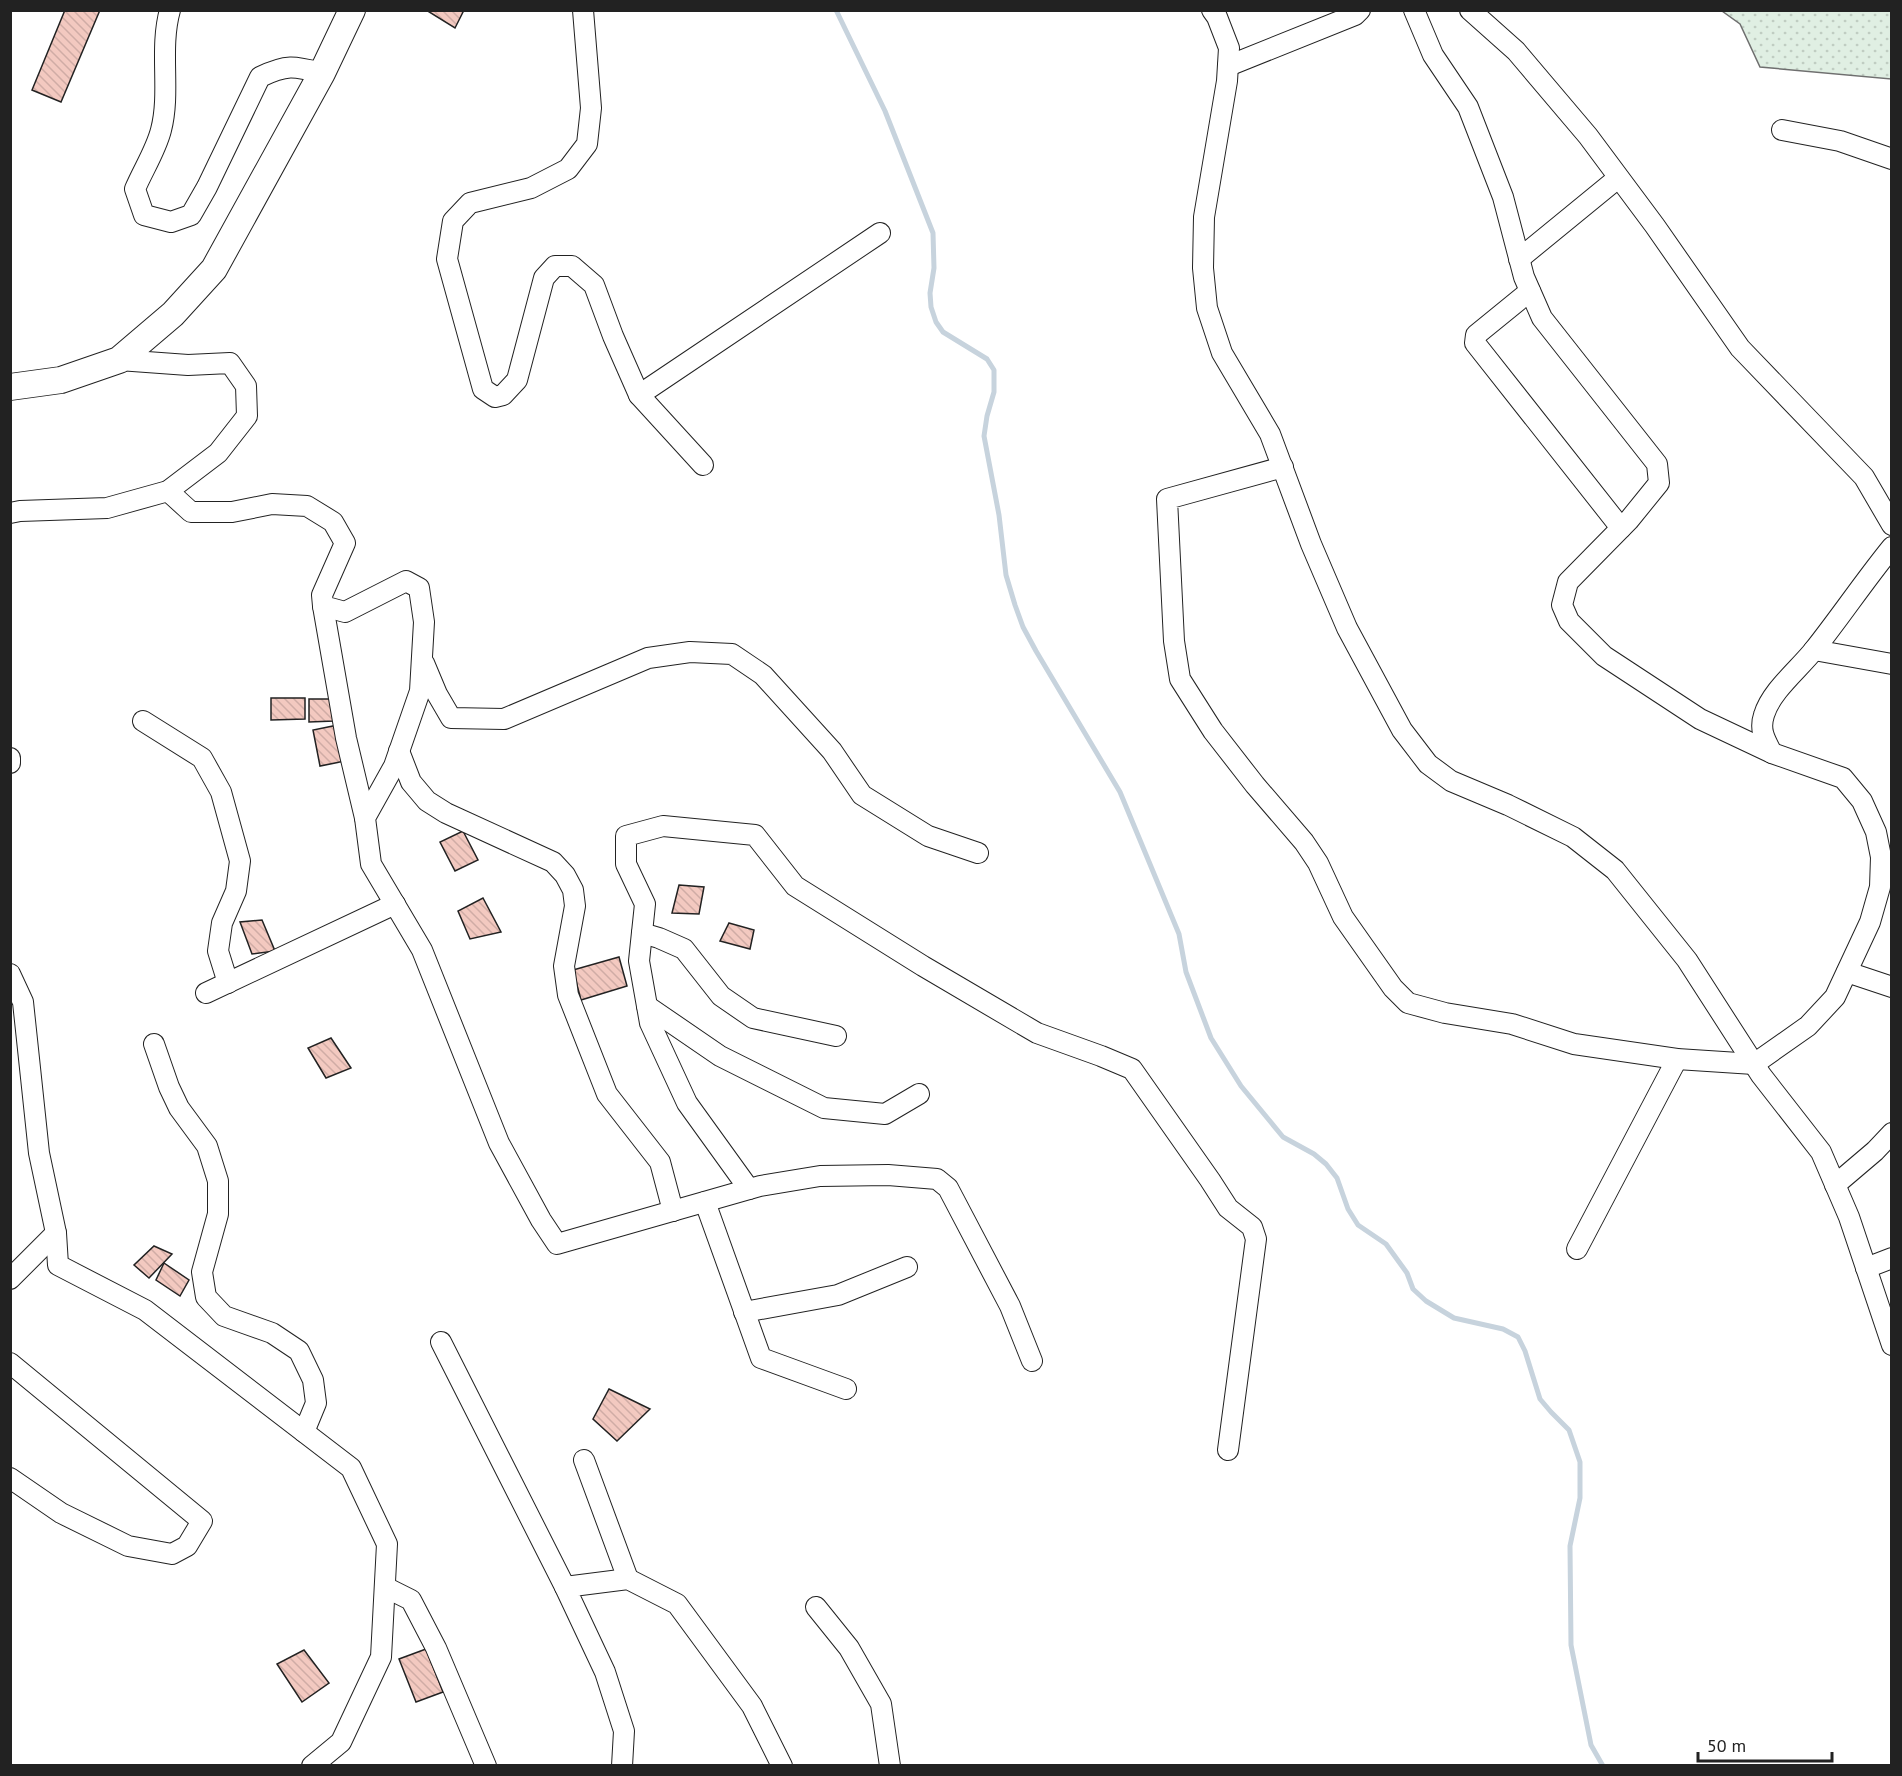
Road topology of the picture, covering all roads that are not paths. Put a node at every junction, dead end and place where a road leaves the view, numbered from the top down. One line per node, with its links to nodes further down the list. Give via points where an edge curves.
1 (170, 10): 9 (street, via 161,130 135,189 144,215 171,222 191,215 260,77 278,68 296,66)
2 (352, 10): 9 (main road)
3 (584, 10): 18 (street, via 591,108 587,144 568,169 531,188 470,203 453,221 447,258 483,389 495,398 517,380 544,278 555,266 572,266 594,285)
4 (1212, 10): 8 (street, via 1229,48)
5 (1360, 10): 8 (street)
6 (1414, 10): 14 (street, via 1432,55 1468,106 1503,197)
7 (1470, 10): 12 (street, via 1515,51 1588,136)
8 (1228, 66): 20 (street, via 1204,217 1207,308 1222,353 1270,434)
9 (322, 73): 16 (main road, via 214,269 172,315)
10 (1782, 130): 11 (street, via 1840,141)
11 (1892, 159)
12 (1618, 178): 14 (street); 23 (street, via 1740,348 1864,477)
13 (879, 233): 18 (street)
14 (1519, 258): 15 (street)
15 (1530, 291): 24 (street, via 1542,318 1657,464 1659,483); 24 (street, via 1476,335 1475,343)
16 (119, 360): 17 (main road, via 62,380); 21 (street, via 188,365 230,363 246,386 247,416 218,453)
17 (10, 387)
18 (639, 395): 19 (street)
19 (703, 465)
20 (1283, 467): 48 (street, via 1167,499 1174,641 1180,679 1213,731 1304,842 1342,917 1408,1003 1512,1024 1574,1044); 49 (street, via 1347,628 1402,730 1428,764 1451,780 1573,837 1615,870 1687,960)
21 (168, 491): 22 (street, via 107,508); 26 (street, via 191,512 232,512 272,504 307,506 333,522 345,543 322,595)
22 (10, 513)
23 (1892, 525)
24 (1621, 528): 32 (street, via 1568,582 1562,604 1569,621 1604,656 1700,719)
25 (1892, 547): 27 (street)
26 (323, 606): 28 (street, via 345,612 406,581 419,588 424,622); 35 (street, via 346,738)
27 (1814, 650): 29 (street); 32 (street, via 1764,712 1761,727)
28 (422, 658): 31 (street, via 420,691); 36 (street, via 451,718 504,719 648,658 690,652 732,654 771,683 832,751 862,795 928,836)
29 (1892, 664)
30 (143, 721): 42 (street, via 202,758 221,792 240,861 236,891 222,923 218,951)
31 (399, 752): 35 (street); 55 (street, via 411,782 427,801 553,862 565,875 573,890 575,906 564,966 568,995 607,1094 660,1162)
32 (1772, 753): 37 (street, via 1843,778 1862,801 1876,832)
33 (10, 758): 34 (street)
34 (10, 763)
35 (365, 818): 38 (street, via 371,864)
36 (978, 853)
37 (1884, 896): 40 (street)
38 (395, 904): 42 (street); 55 (street, via 422,950 499,1143 557,1244)
39 (642, 933): 45 (street, via 639,961); 46 (street, via 684,948 721,996 753,1018); 69 (street, via 645,904 626,864 626,836 663,826 755,835 795,886 864,929 1037,1033 1132,1069 1228,1208 1252,1227 1256,1239)
40 (1846, 972): 43 (street); 49 (street, via 1834,997 1808,1026)
41 (10, 974): 56 (street, via 23,1002 39,1153)
42 (228, 983): 44 (street)
43 (1892, 987)
44 (206, 993)
45 (647, 1006): 50 (street, via 720,1056 824,1108 885,1114); 53 (street, via 650,1023 687,1103)
46 (836, 1036)
47 (154, 1044): 68 (street, via 179,1108 207,1146 218,1181 218,1214 202,1272 206,1297 224,1316 272,1333 299,1351 313,1380 316,1403)
48 (1677, 1059): 49 (street); 57 (street)
49 (1754, 1064): 52 (street, via 1821,1152)
50 (918, 1094)
51 (1892, 1133): 52 (street)
52 (1835, 1185): 60 (street)
53 (749, 1189): 54 (street); 65 (street, via 820,1176 937,1179 948,1188 1010,1306)
54 (705, 1202): 55 (street); 62 (street)
55 (673, 1211)
56 (56, 1233): 61 (street); 68 (street, via 58,1265 145,1310)
57 (1577, 1249)
58 (1892, 1258): 60 (street)
59 (907, 1267): 62 (street, via 838,1295)
60 (1866, 1268): 64 (street)
61 (10, 1279)
62 (744, 1312): 67 (street, via 761,1358)
63 (441, 1342): 74 (street)
64 (1892, 1345)
65 (1032, 1361)
66 (10, 1363): 71 (street, via 202,1521 187,1546 172,1554 128,1546 61,1513)
67 (846, 1389)
68 (304, 1432): 73 (street, via 351,1468 387,1544)
69 (1228, 1450)
70 (584, 1460): 72 (street)
71 (10, 1478)
72 (628, 1579): 74 (street); 79 (street, via 677,1604 752,1706)
73 (385, 1587): 76 (street, via 381,1658 341,1742); 77 (street, via 411,1600 436,1648)
74 (565, 1587): 78 (street, via 605,1672 624,1731)
75 (816, 1607): 80 (street, via 849,1648 881,1704)
76 (312, 1766)
77 (486, 1766)
78 (622, 1766)
79 (782, 1766)
80 (890, 1766)

